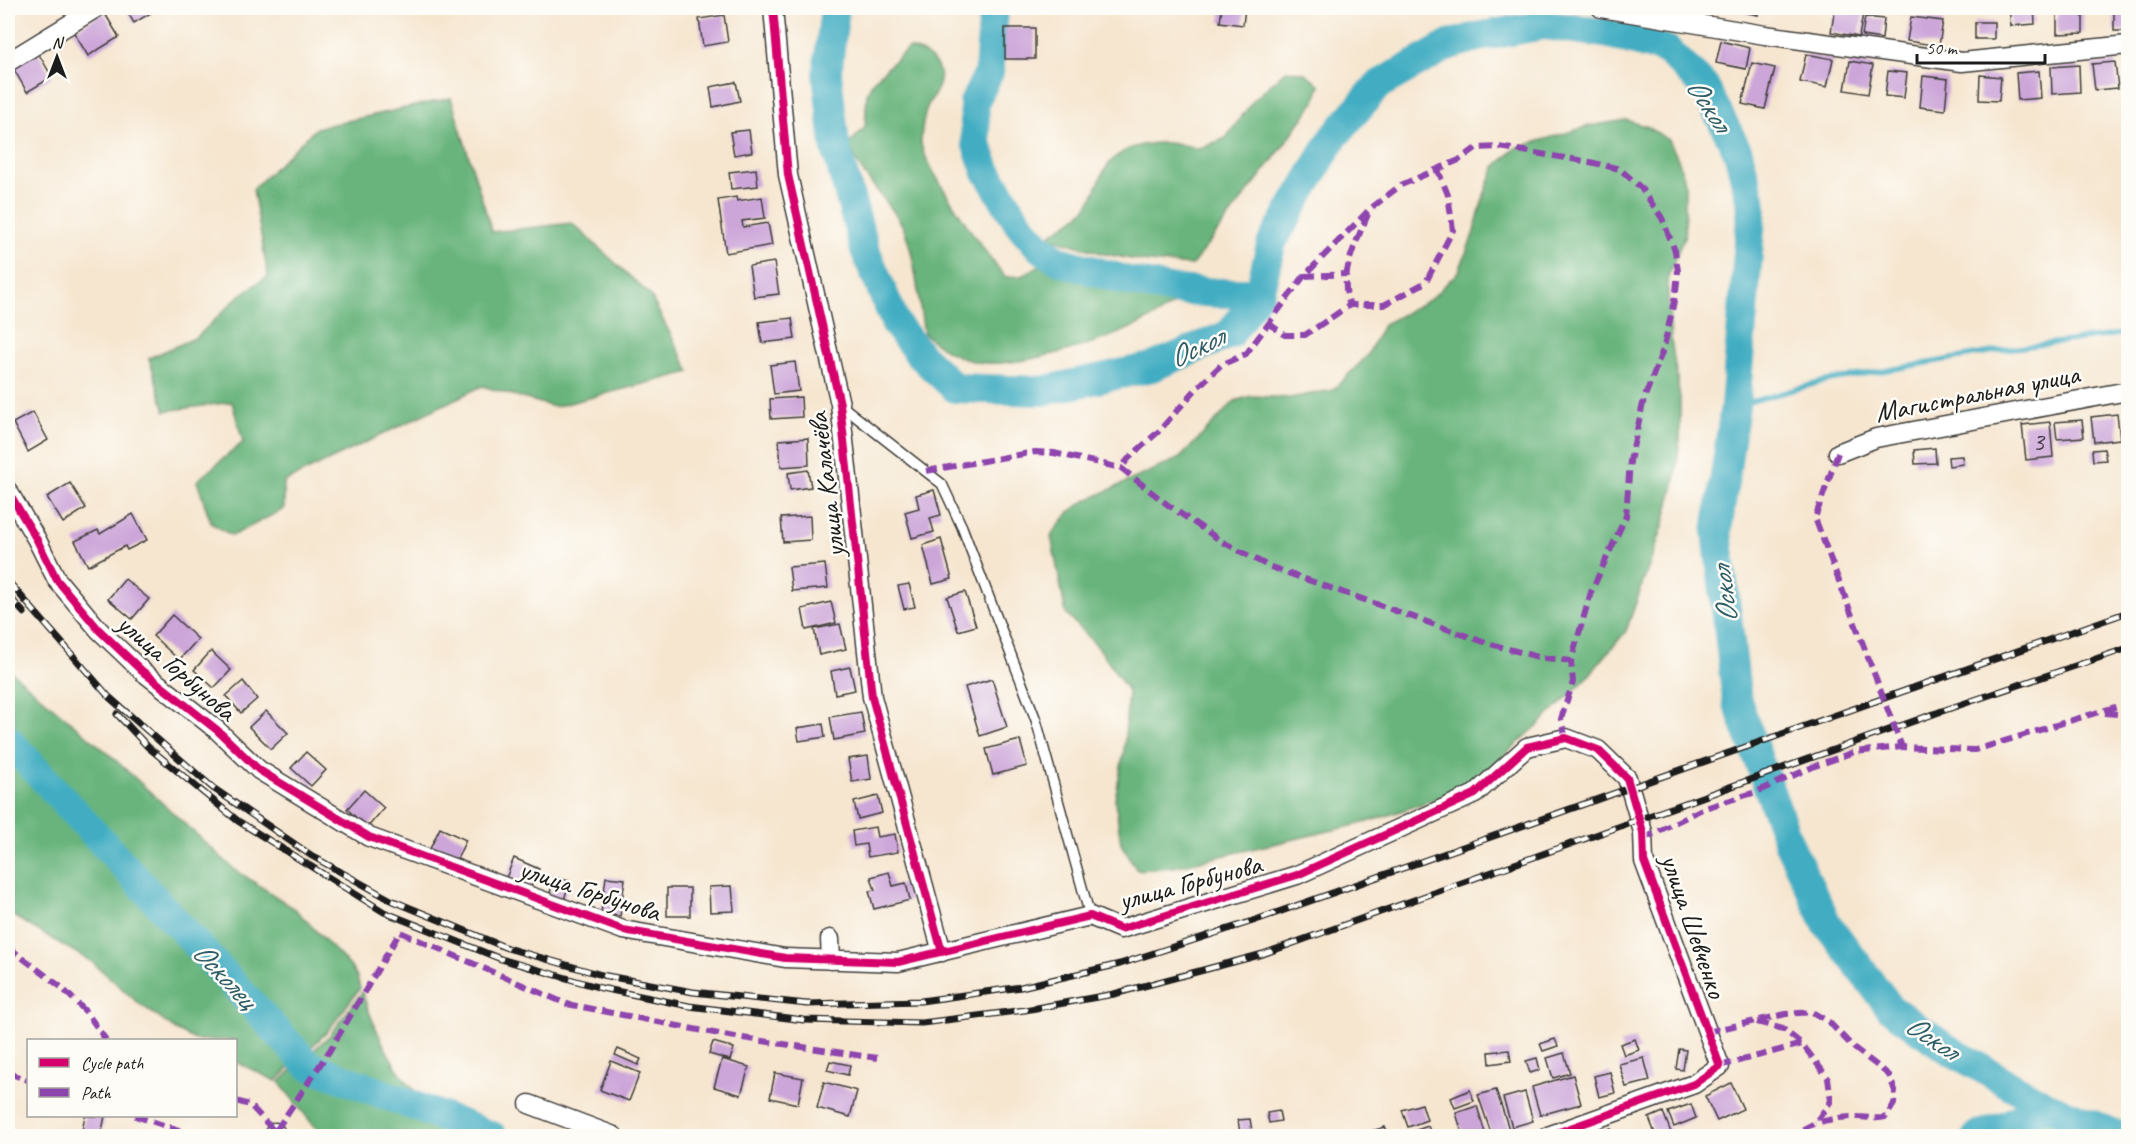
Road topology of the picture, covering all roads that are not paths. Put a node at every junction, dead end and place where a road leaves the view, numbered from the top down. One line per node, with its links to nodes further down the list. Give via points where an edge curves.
1 (96, 8): 5 (street)
2 (774, 8): 7 (street, улица Калачёва, via 788,175)
3 (1601, 8): 4 (street, via 1962,62)
4 (2128, 45)
5 (8, 62)
6 (2128, 391): 8 (street, Магистральная улица, via 1876,438)
7 (840, 404): 11 (lane, via 942,484 1036,720); 13 (street, улица Калачёва, via 872,697)
8 (1838, 453)
9 (8, 491): 14 (street, улица Горбунова, via 57,580 99,630 259,770 369,837 623,930 785,958)
10 (1297, 875): 11 (street, улица Горбунова, via 1121,929); 17 (street, улица Шевченко, via 1475,794 1527,747 1566,738 1598,750 1627,778 1643,832 1644,861 1720,1066 1694,1084)
11 (1090, 916): 13 (street, улица Горбунова)
12 (830, 939): 14 (street)
13 (942, 952): 14 (street, улица Горбунова, via 898,962)
14 (831, 960)
15 (529, 1104): 16 (street)
16 (614, 1137)
17 (1548, 1137)

